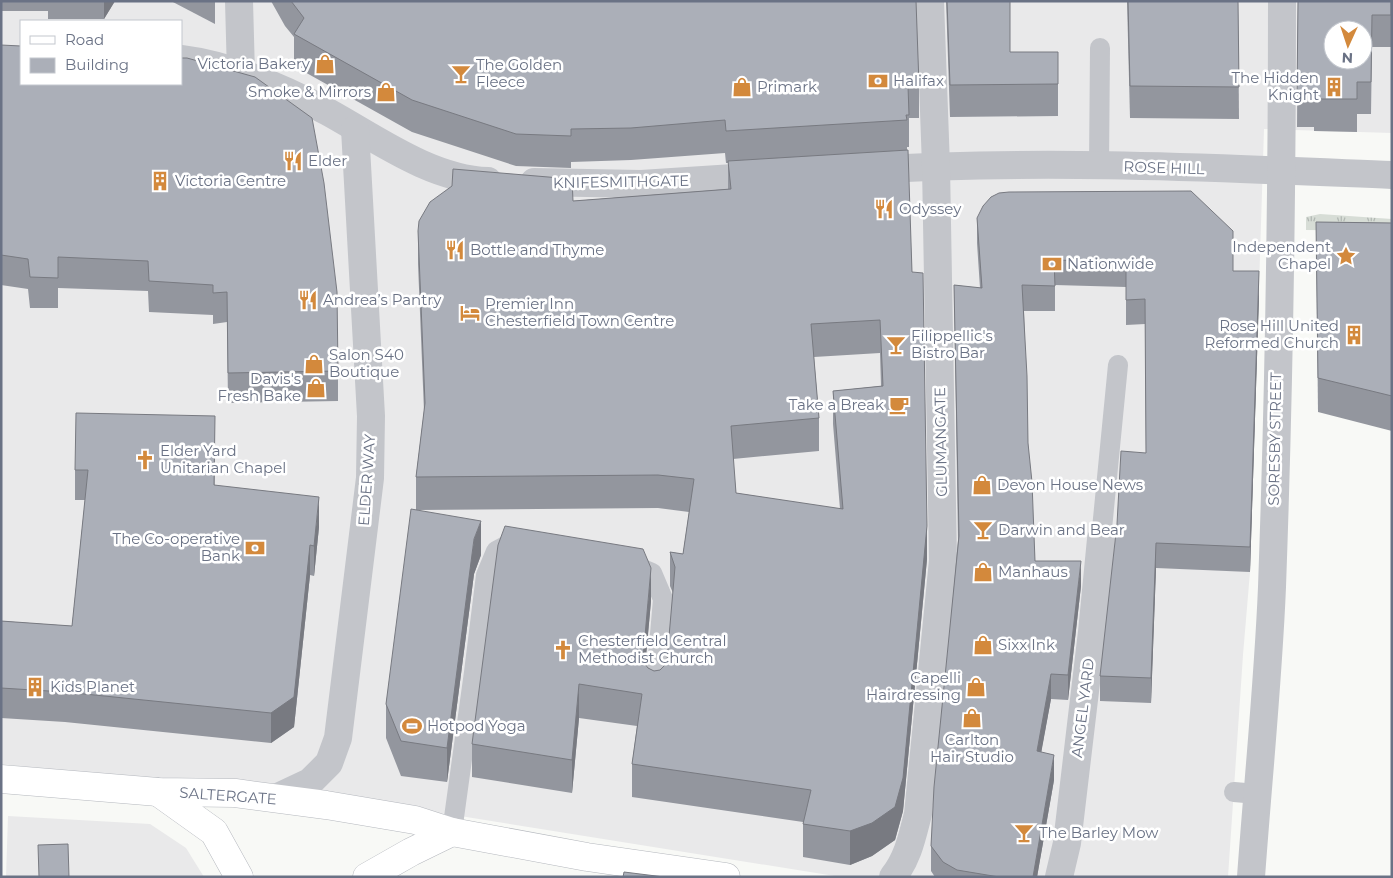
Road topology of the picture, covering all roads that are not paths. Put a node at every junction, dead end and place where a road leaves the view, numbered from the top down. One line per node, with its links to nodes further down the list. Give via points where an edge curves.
1 (239, 1): 6 (street)
2 (930, 1): 8 (street, GLUMANGATE)
3 (1282, 1): 11 (street, SORESBY STREET)
4 (1100, 48): 9 (lane)
5 (182, 59): 6 (street, KNIFESMITHGATE)
6 (241, 74): 7 (street, KNIFESMITHGATE, via 282,89)
7 (355, 129): 12 (street, KNIFESMITHGATE, via 408,158 482,181 642,184); 21 (street, ELDER WAY, via 371,416 369,488 338,738 329,763 310,782)
8 (936, 166): 9 (street, ROSE HILL); 10 (street); 26 (street, GLUMANGATE, via 943,560 918,814 908,852)
9 (1099, 166): 11 (street, ROSE HILL)
10 (848, 171)
11 (1282, 171): 13 (street, ROSE HILL); 28 (street, SORESBY STREET, via 1272,588 1262,752 1245,793)
12 (789, 175)
13 (1392, 175)
14 (1118, 365): 15 (lane)
15 (1101, 539): 27 (street, ANGEL YARD, via 1067,843)
16 (537, 548): 22 (lane, via 509,544 496,551 486,575)
17 (604, 558): 18 (lane, via 623,561 652,573 663,599)
18 (655, 692)
19 (1, 779): 20 (street, SALTERGATE)
20 (158, 792): 21 (street, SALTERGATE, via 235,793); 23 (street, via 214,832)
21 (276, 798): 22 (street, SALTERGATE, via 416,820)
22 (452, 832): 24 (street); 25 (street, SALTERGATE, via 587,857)
23 (239, 877)
24 (367, 877)
25 (726, 877)
26 (892, 877)
27 (1059, 877)
28 (1250, 877)

